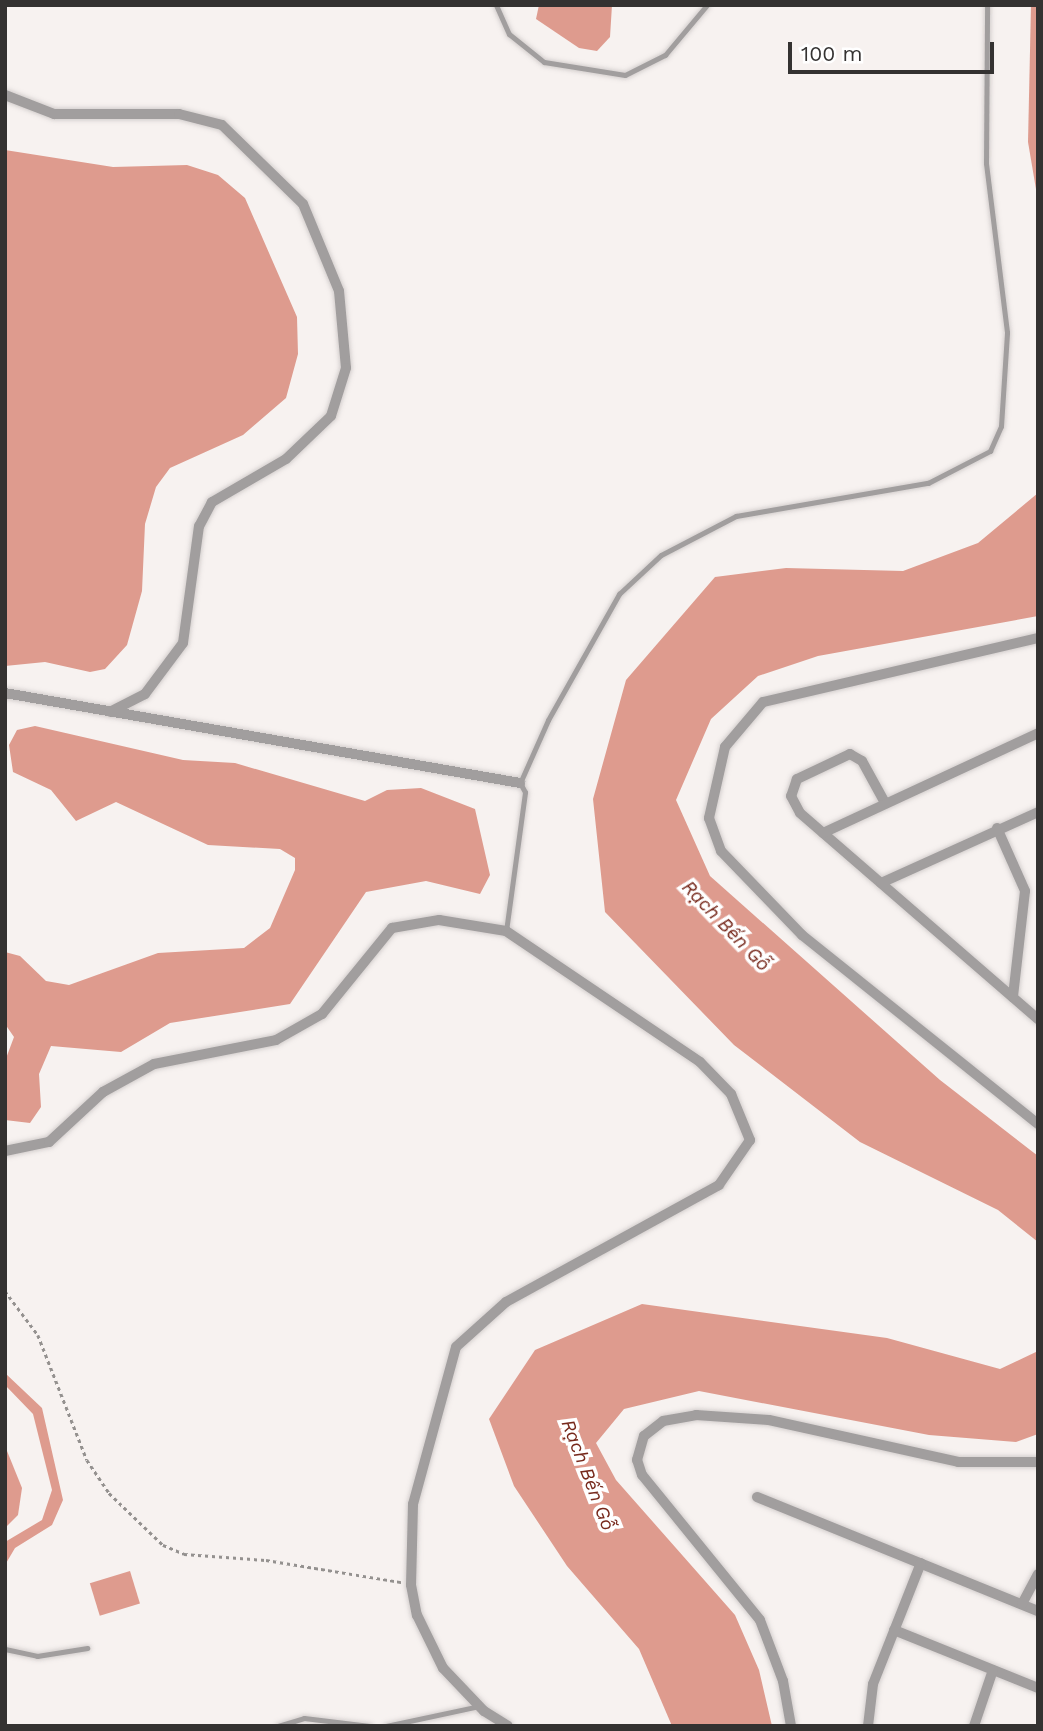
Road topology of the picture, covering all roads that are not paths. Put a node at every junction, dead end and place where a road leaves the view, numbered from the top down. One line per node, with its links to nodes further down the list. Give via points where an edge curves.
1 (496, 5): 2 (lane, via 509,34 544,62 625,75 665,55)
2 (707, 5)
3 (987, 5): 9 (lane, via 986,163 1007,332 1001,426 989,451 928,483 736,516 661,555 619,594 548,720)
4 (5, 95): 7 (street, via 54,114 179,114 222,125 303,204 339,291 346,368 331,416 286,460 212,502 199,526 183,643 145,694)
5 (1038, 638): 20 (street, via 763,702 726,747 709,818 721,851 802,936 978,1082)
6 (5, 693): 7 (street)
7 (110, 712): 9 (street)
8 (1038, 733): 10 (street)
9 (520, 783): 17 (lane, via 525,792)
10 (884, 801): 13 (street); 13 (street, via 862,761 850,754 836,757 792,786 794,805)
11 (1038, 812): 12 (street)
12 (997, 828): 14 (street); 16 (street)
13 (823, 833): 14 (street)
14 (881, 883): 18 (street)
15 (1038, 887): 16 (street)
16 (1025, 891): 18 (street)
17 (506, 931): 21 (street, via 439,920 392,928 323,1014 276,1040 154,1063 103,1092 49,1142); 33 (street, via 700,1062 731,1094 750,1140 719,1185 506,1302 456,1348 413,1504 411,1585 417,1615 443,1668)
18 (1013, 997): 19 (street)
19 (1038, 1019)
20 (1038, 1124)
21 (5, 1151)
22 (1038, 1462): 38 (street, via 958,1462 769,1420 696,1415 663,1421 644,1436 638,1460 642,1475 760,1620 783,1681)
23 (757, 1497): 24 (street)
24 (921, 1563): 26 (street); 28 (street)
25 (1038, 1574): 26 (street)
26 (1022, 1604): 27 (street)
27 (1038, 1611)
28 (894, 1630): 31 (street); 39 (street, via 873,1684)
29 (86, 1648): 30 (lane, via 37,1656)
30 (5, 1649)
31 (993, 1670): 32 (street); 40 (street)
32 (1038, 1688)
33 (479, 1706): 36 (lane); 37 (street)
34 (278, 1726): 35 (lane, via 304,1718)
35 (370, 1726)
36 (386, 1726)
37 (508, 1726)
38 (791, 1726)
39 (868, 1726)
40 (974, 1726)

